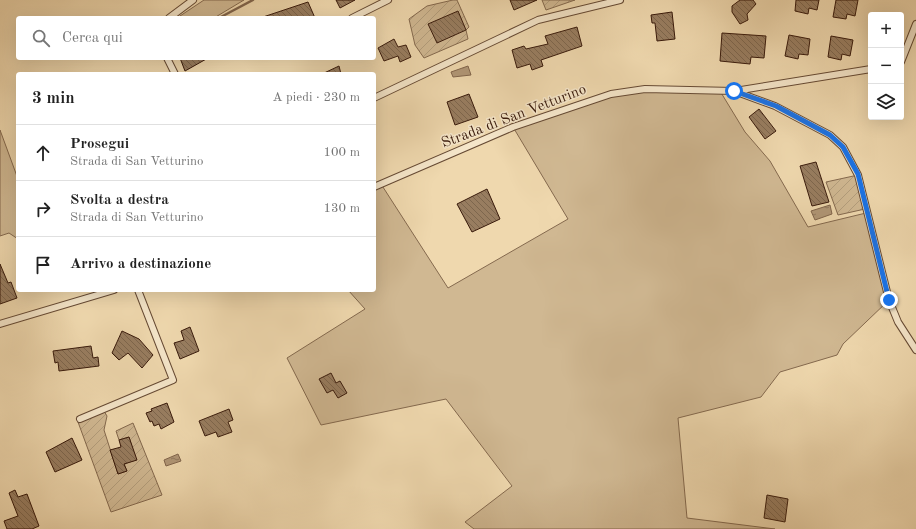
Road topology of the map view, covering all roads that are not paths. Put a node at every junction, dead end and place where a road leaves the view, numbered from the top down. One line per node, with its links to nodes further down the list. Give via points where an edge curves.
1 (193, 0): 4 (street)
2 (388, 0): 5 (street)
3 (620, 0): 12 (street, via 538,20)
4 (172, 16)
5 (356, 16)
6 (916, 24): 7 (street)
7 (904, 54)
8 (168, 60): 10 (street)
9 (868, 69): 11 (street)
10 (174, 72)
11 (734, 91): 13 (street, Strada di San Vetturino, via 645,89 610,94 513,127); 17 (street, Strada di San Vetturino, via 776,106 830,135 843,147 858,174 889,300 898,322)
12 (376, 97)
13 (376, 185)
14 (107, 292): 16 (street)
15 (139, 292): 18 (street, via 173,380)
16 (0, 324)
17 (916, 350)
18 (80, 419)

